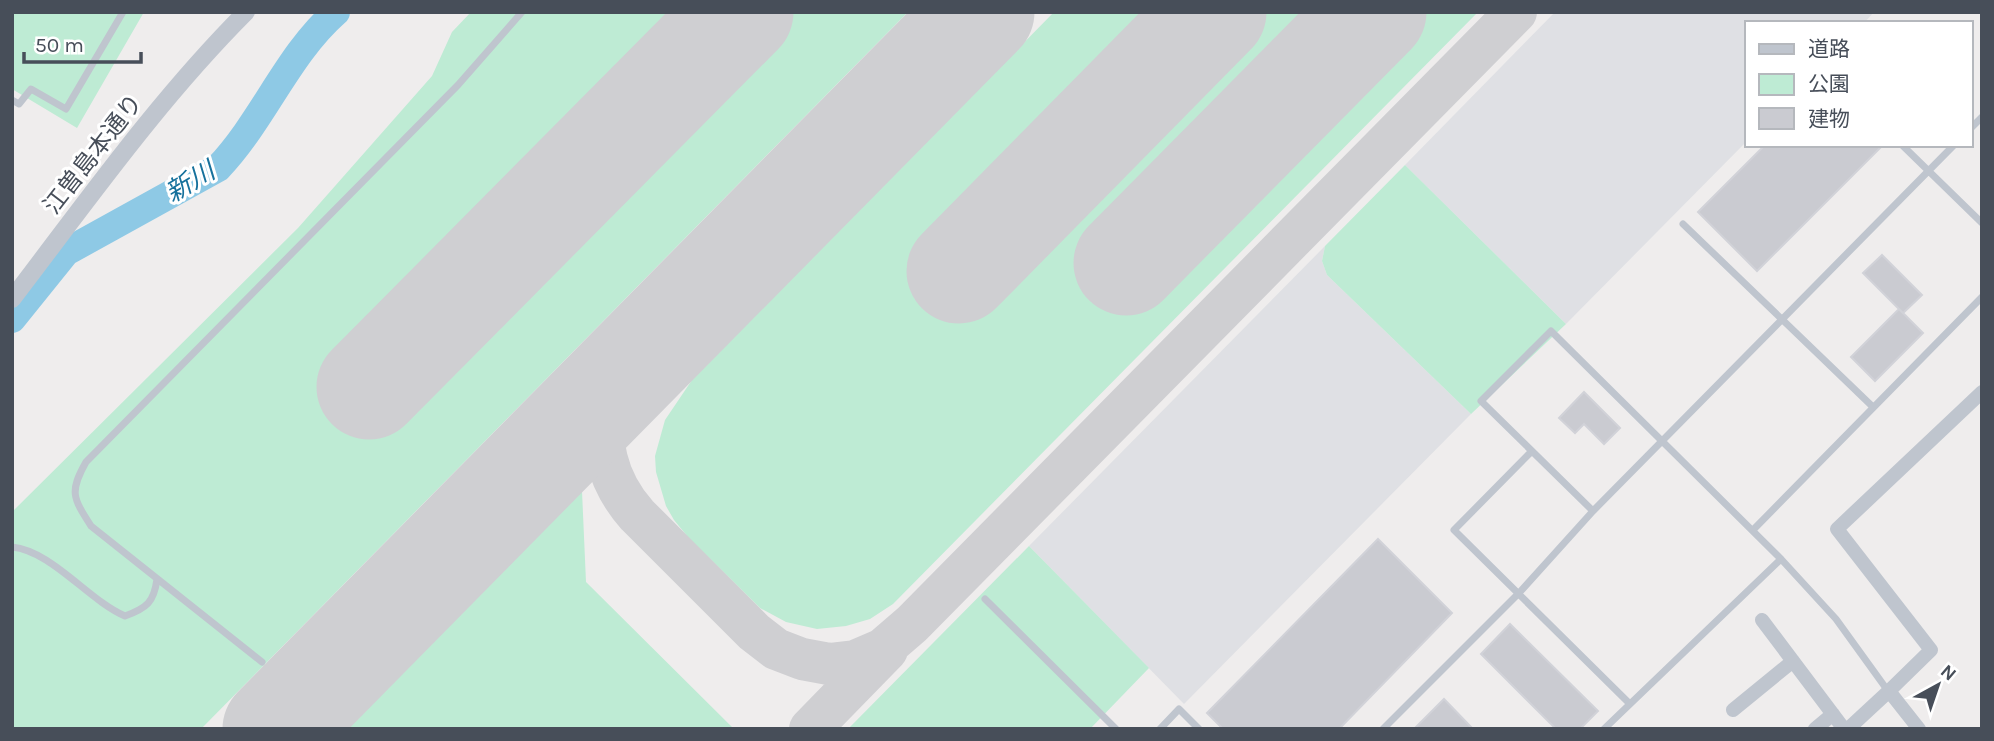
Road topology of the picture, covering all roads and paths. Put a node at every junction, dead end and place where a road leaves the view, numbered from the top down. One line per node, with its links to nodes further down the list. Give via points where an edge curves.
1 (123, 12): 4 (lane, via 66,109 31,89 19,104)
2 (246, 12): 11 (street, 江曽島本通り, via 118,159)
3 (522, 12): 21 (lane, via 458,85 86,461 75,481 76,502 91,526)
4 (12, 100)
5 (1904, 147): 7 (lane)
6 (1952, 147): 7 (lane)
7 (1929, 171): 8 (lane); 12 (lane)
8 (1982, 223)
9 (1682, 224): 12 (lane)
10 (1982, 298): 14 (lane)
11 (12, 299)
12 (1783, 320): 14 (lane); 15 (lane)
13 (1982, 392): 27 (street, via 1837,529 1931,650)
14 (1873, 407): 18 (lane)
15 (1663, 441): 16 (lane, via 1551,331 1481,401); 17 (lane); 18 (lane)
16 (1532, 451): 17 (lane); 22 (lane, via 1454,530)
17 (1593, 511): 22 (lane)
18 (1753, 530): 20 (lane)
19 (12, 547): 21 (lane, via 50,562 107,608 125,616 143,610 155,595)
20 (1781, 559): 27 (lane, via 1836,619); 28 (lane)
21 (157, 579): 26 (lane)
22 (1519, 593): 28 (lane); 34 (lane)
23 (985, 599): 31 (lane)
24 (1762, 620): 25 (street)
25 (1793, 661): 29 (street); 30 (street)
26 (262, 662)
27 (1889, 691): 37 (street); 38 (street)
28 (1630, 704): 35 (lane)
29 (1732, 710)
30 (1833, 714): 36 (street); 37 (street)
31 (1116, 729)
32 (1160, 729): 33 (lane, via 1179,709)
33 (1199, 729)
34 (1383, 729)
35 (1604, 729)
36 (1815, 729)
37 (1846, 729)
38 (1919, 729)

